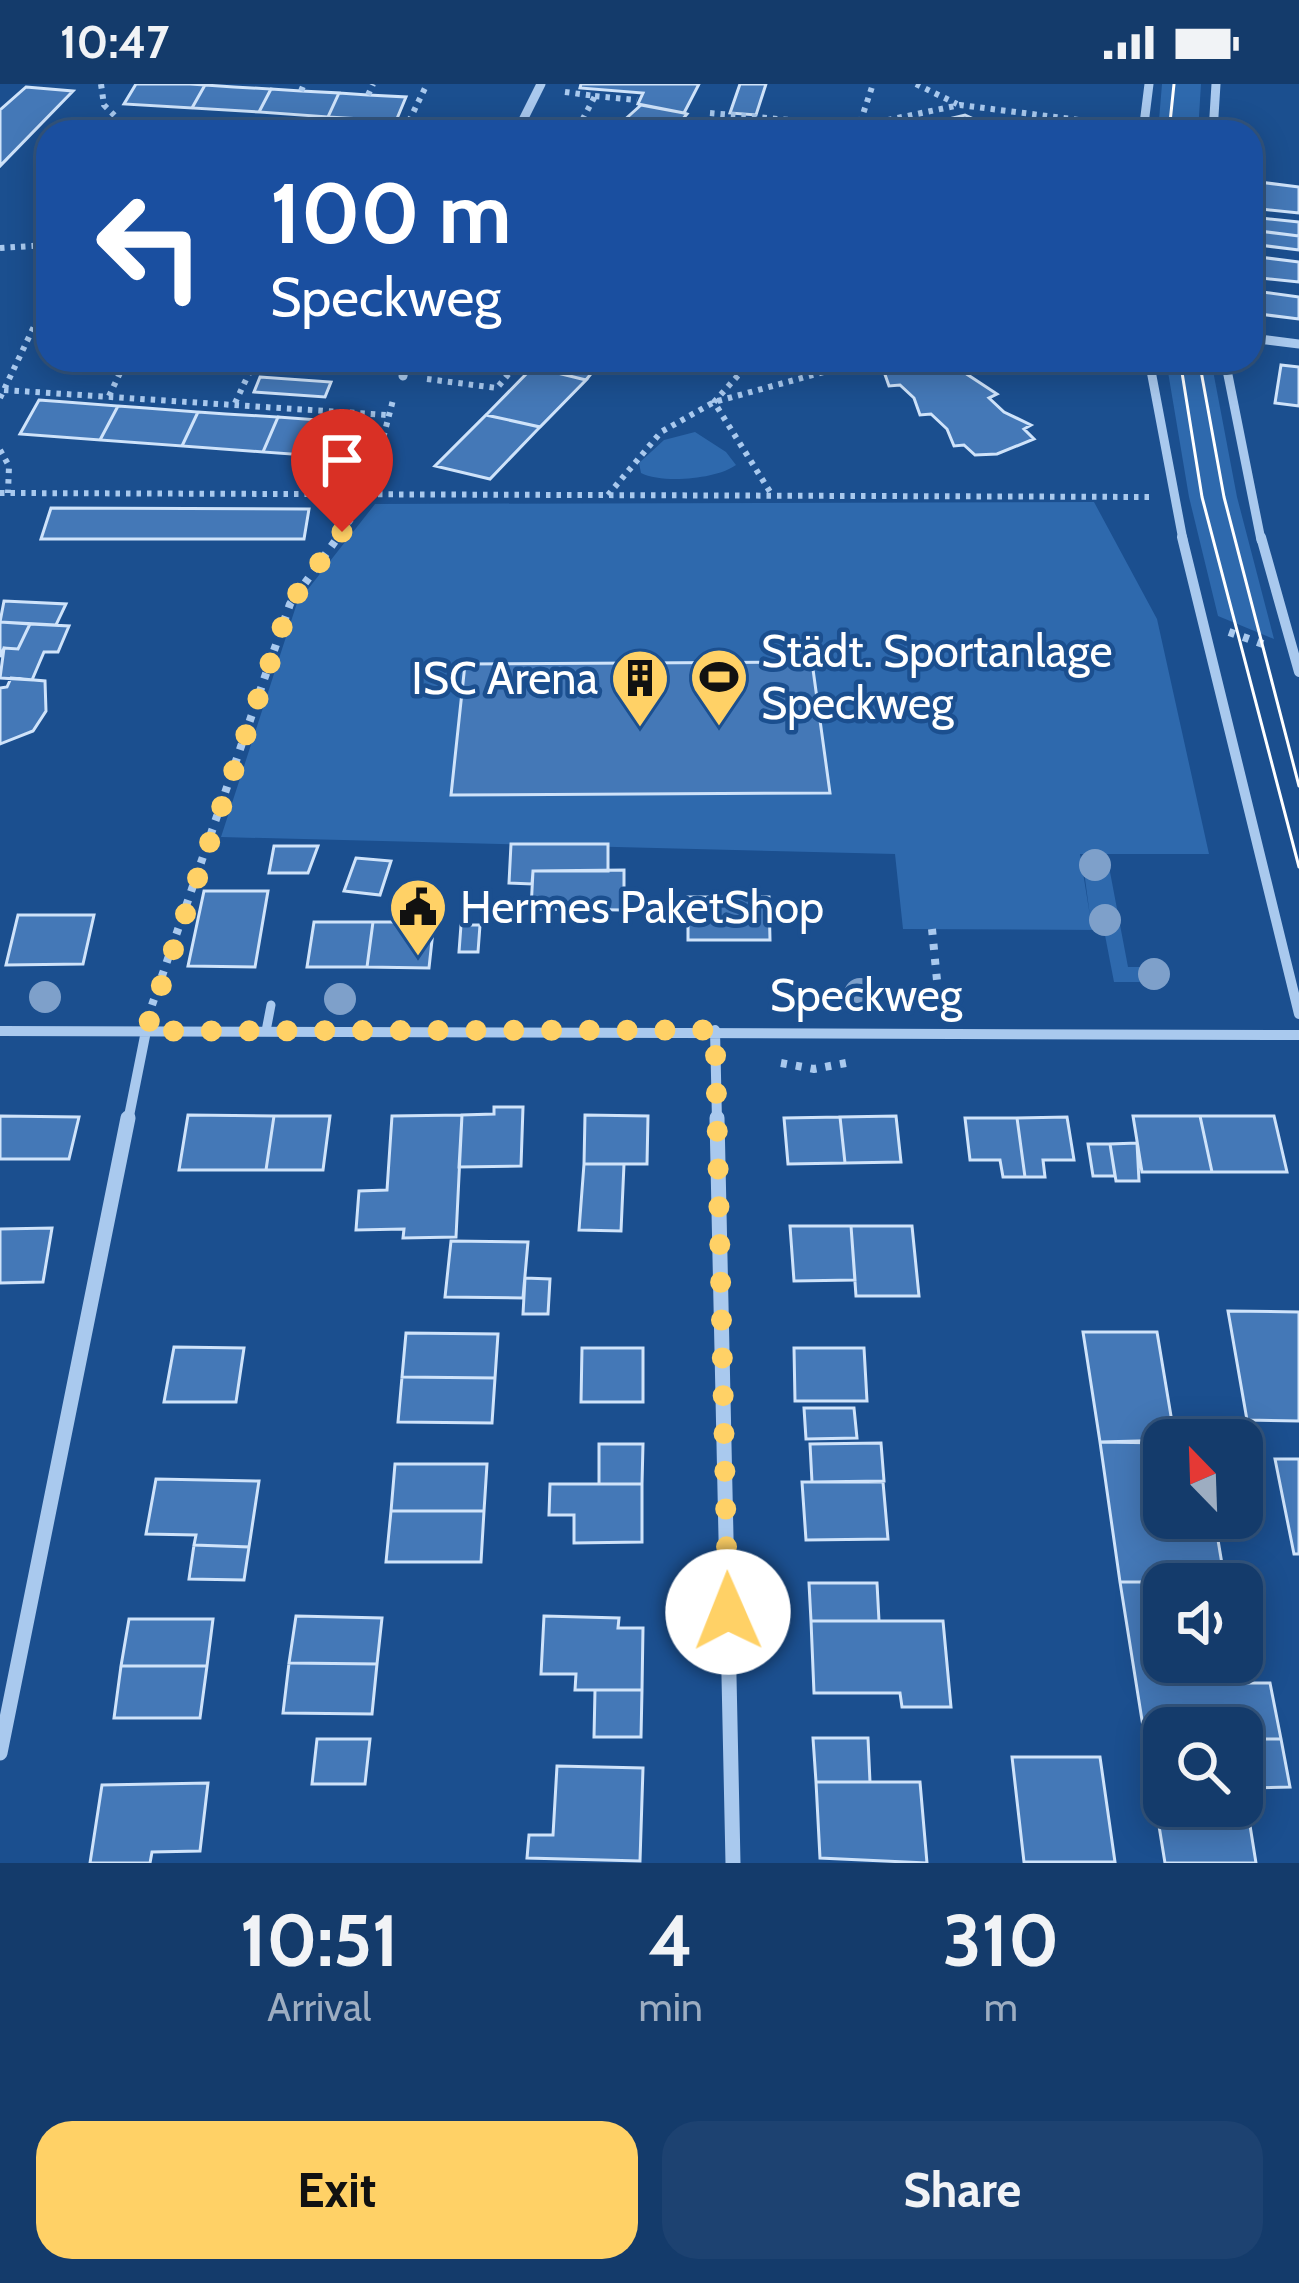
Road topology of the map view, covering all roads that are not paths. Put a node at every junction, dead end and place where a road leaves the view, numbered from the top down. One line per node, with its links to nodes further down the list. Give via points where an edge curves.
1 (541, 84): 4 (street)
2 (1149, 84): 5 (street)
3 (1216, 84): 6 (street)
4 (523, 120)
5 (1144, 120)
6 (1214, 120)
7 (1263, 340): 8 (street)
8 (1299, 344)
9 (404, 372): 12 (street)
10 (1151, 372): 15 (street, via 1172,497)
11 (1227, 372): 13 (street, via 1252,507)
12 (403, 376)
13 (1299, 672)
14 (272, 1005): 19 (lane)
15 (1299, 1014)
16 (715, 1030): 19 (street, Speckweg); 20 (street, Speckweg); 22 (street)
17 (0, 1031): 18 (street, Speckweg)
18 (146, 1031): 19 (street, Speckweg); 21 (street)
19 (266, 1031)
20 (1299, 1035)
21 (0, 1753)
22 (734, 1863)

